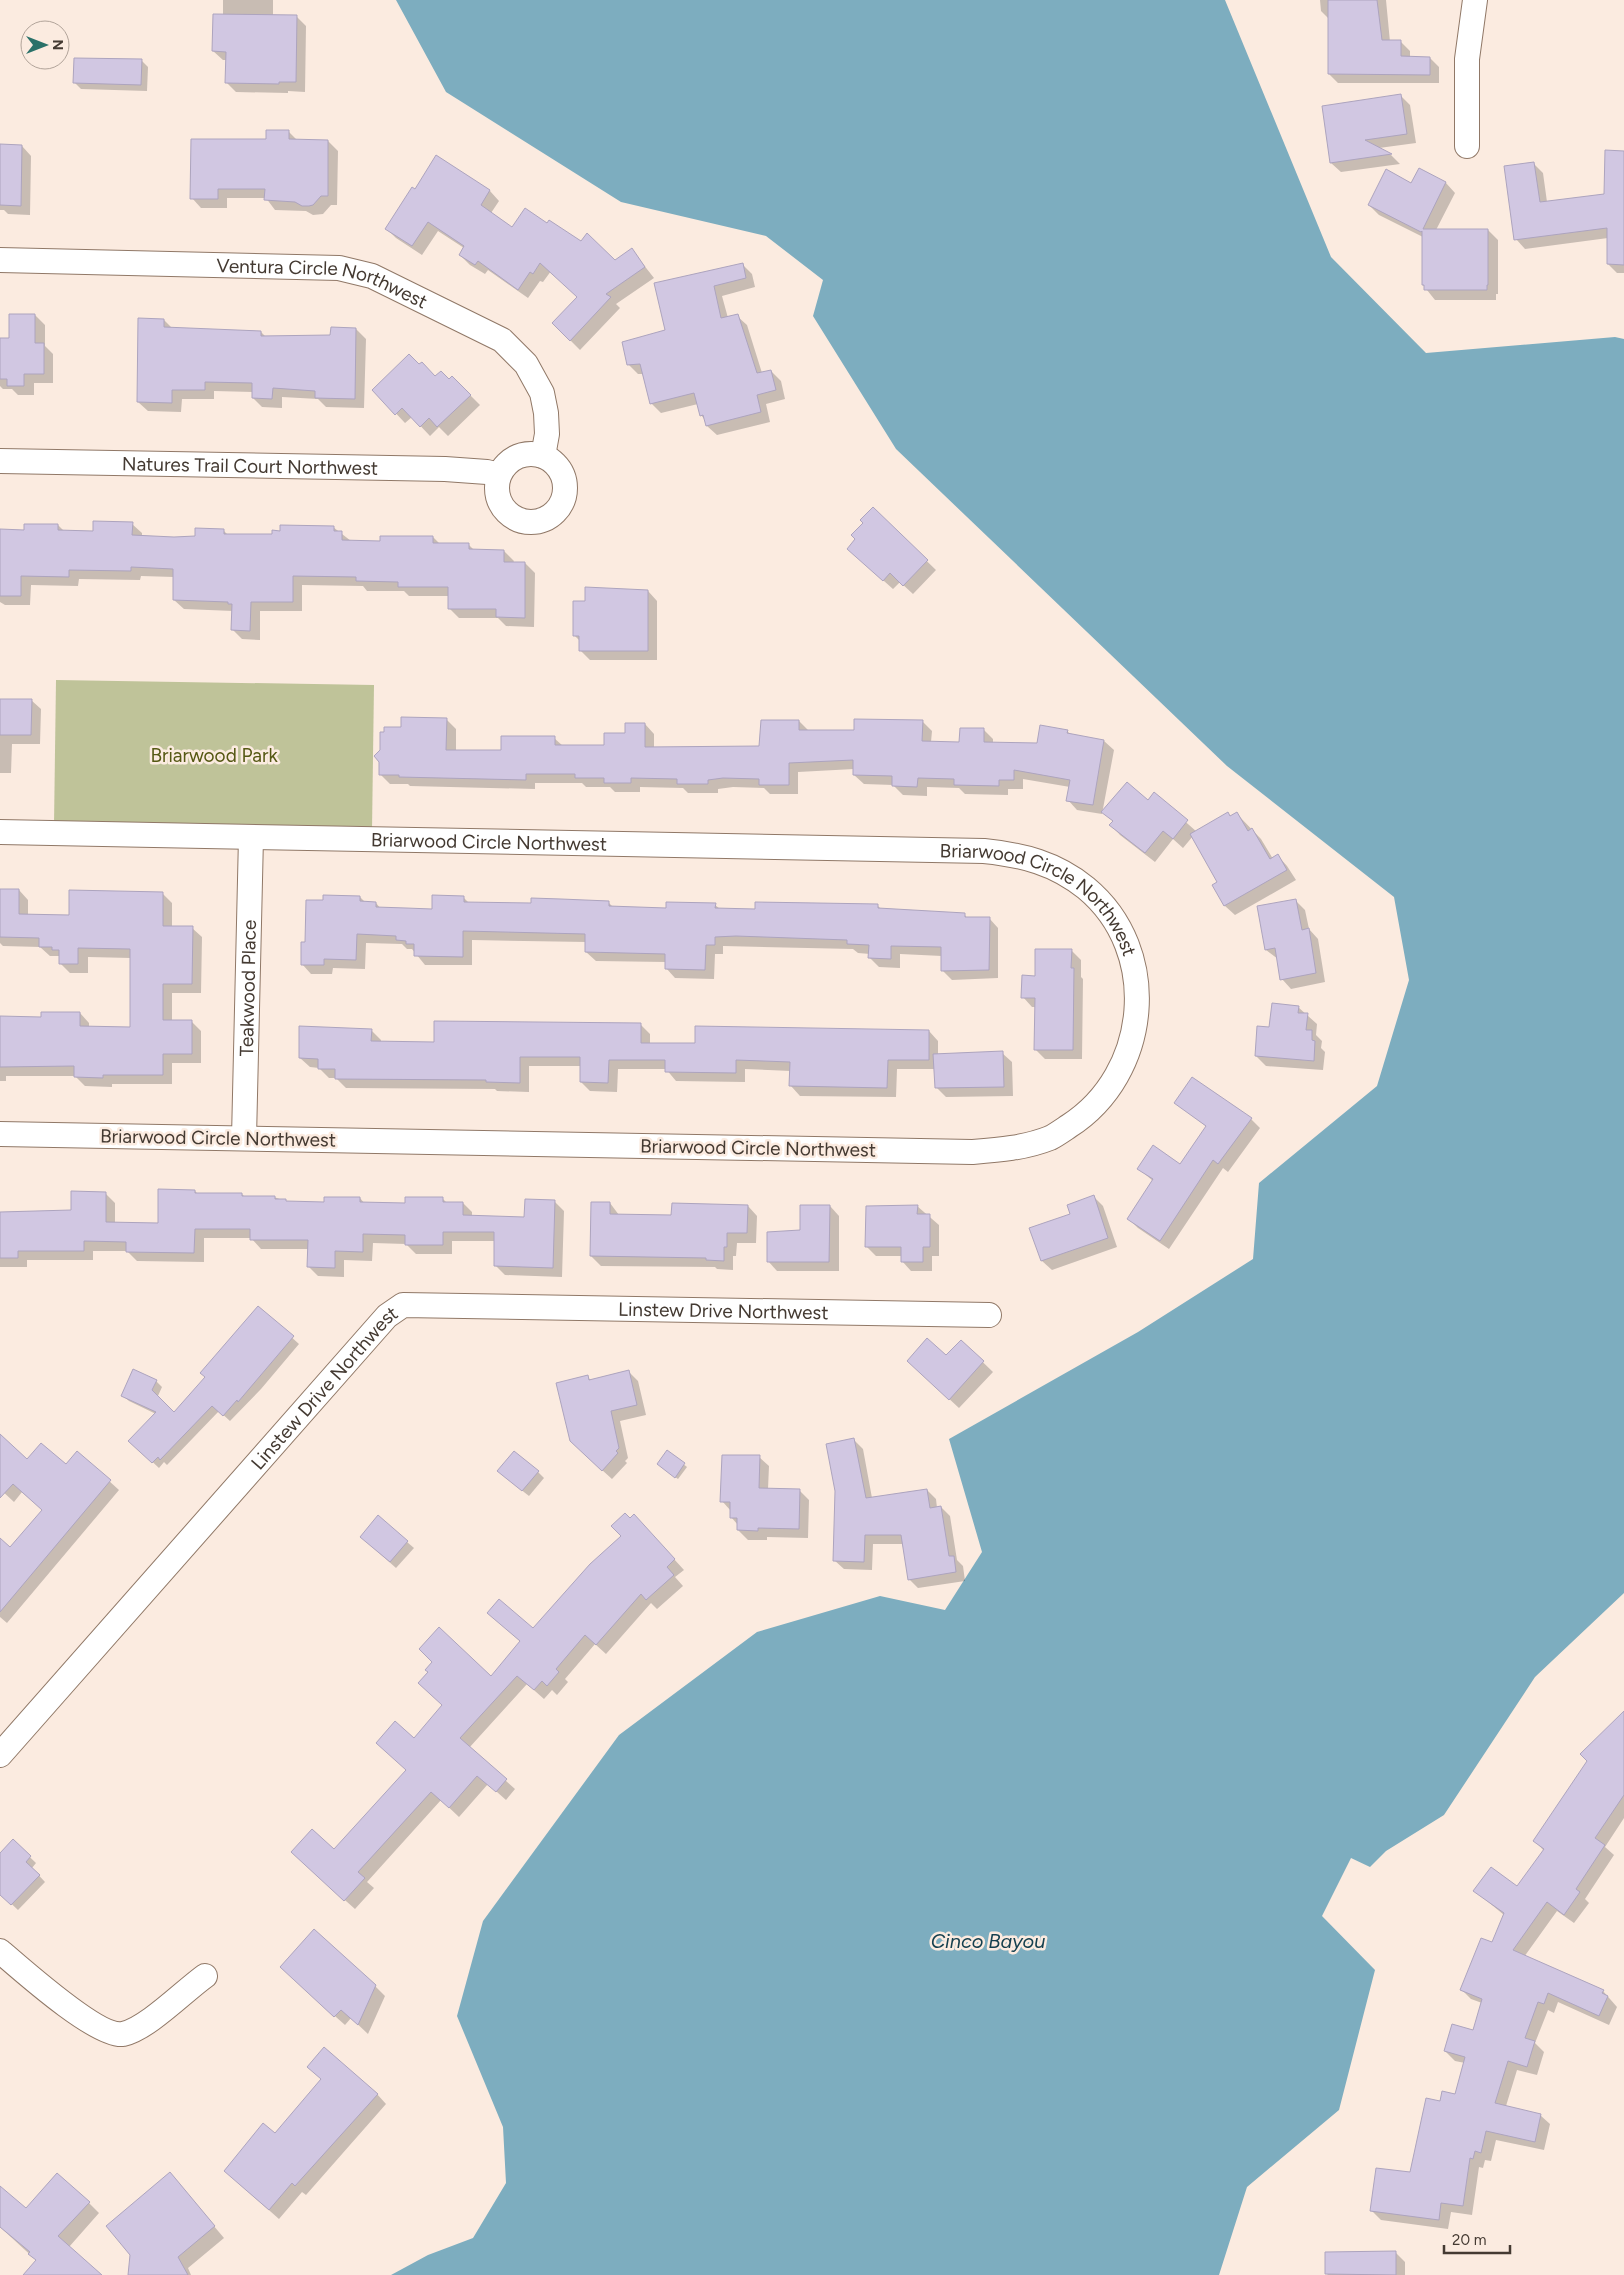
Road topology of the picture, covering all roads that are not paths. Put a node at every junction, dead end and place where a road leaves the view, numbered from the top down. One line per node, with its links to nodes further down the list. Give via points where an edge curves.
1 (1475, 0): 2 (street, via 1468,59)
2 (1467, 146)
3 (0, 260): 4 (street, Ventura Circle Northwest, via 339,268 372,276 502,340 526,364 542,393 546,413)
4 (543, 456): 6 (street, via 517,457); 6 (street, via 562,474 565,488 563,501 544,520 518,520 507,512 500,502)
5 (0, 461): 6 (street, Natures Trail Court Northwest, via 445,469)
6 (499, 476)
7 (0, 832): 8 (street, Briarwood Circle Northwest)
8 (251, 837): 10 (street, Teakwood Place); 10 (street, Briarwood Circle Northwest, via 984,851 1019,855 1057,869 1086,888 1104,907 1126,941 1138,995 1133,1040 1122,1068 1106,1094 1086,1115 1051,1138 997,1150)
9 (0, 1134): 10 (street, Briarwood Circle Northwest)
10 (244, 1138)
11 (989, 1315): 12 (street, Linstew Drive Northwest, via 403,1305 387,1316)
12 (0, 1755)
13 (0, 1952): 14 (street, via 56,1998 108,2033 123,2034 141,2026)
14 (205, 1976)

